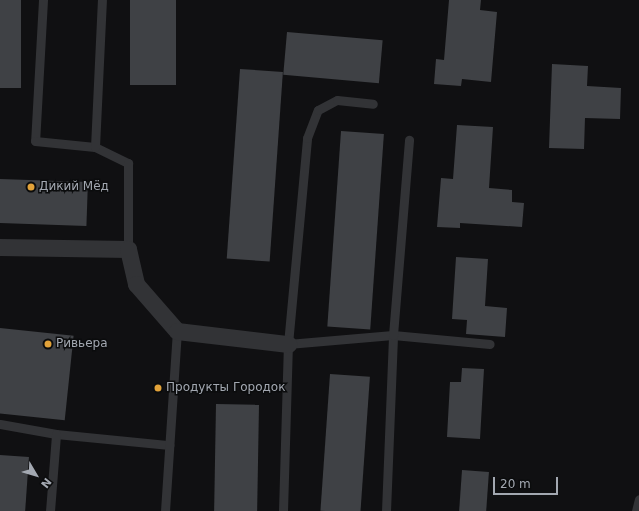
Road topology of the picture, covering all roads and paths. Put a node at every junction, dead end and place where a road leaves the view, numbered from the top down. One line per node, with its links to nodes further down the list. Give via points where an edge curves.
1 (43, 0): 5 (lane, via 35,141)
2 (102, 0): 5 (lane)
3 (373, 104): 10 (lane, via 337,100 318,110 307,138)
4 (409, 140): 9 (lane)
5 (95, 147): 7 (lane, via 128,163)
6 (0, 246): 7 (street)
7 (128, 249): 8 (street, via 136,284)
8 (177, 331): 10 (street); 14 (lane)
9 (393, 335): 10 (lane); 11 (lane); 19 (lane)
10 (288, 344): 18 (lane)
11 (490, 344)
12 (0, 424): 13 (lane)
13 (56, 434): 14 (lane); 16 (lane)
14 (168, 445): 17 (lane)
15 (639, 499): 20 (lane)
16 (50, 511)
17 (165, 511)
18 (283, 511)
19 (386, 511)
20 (636, 511)

